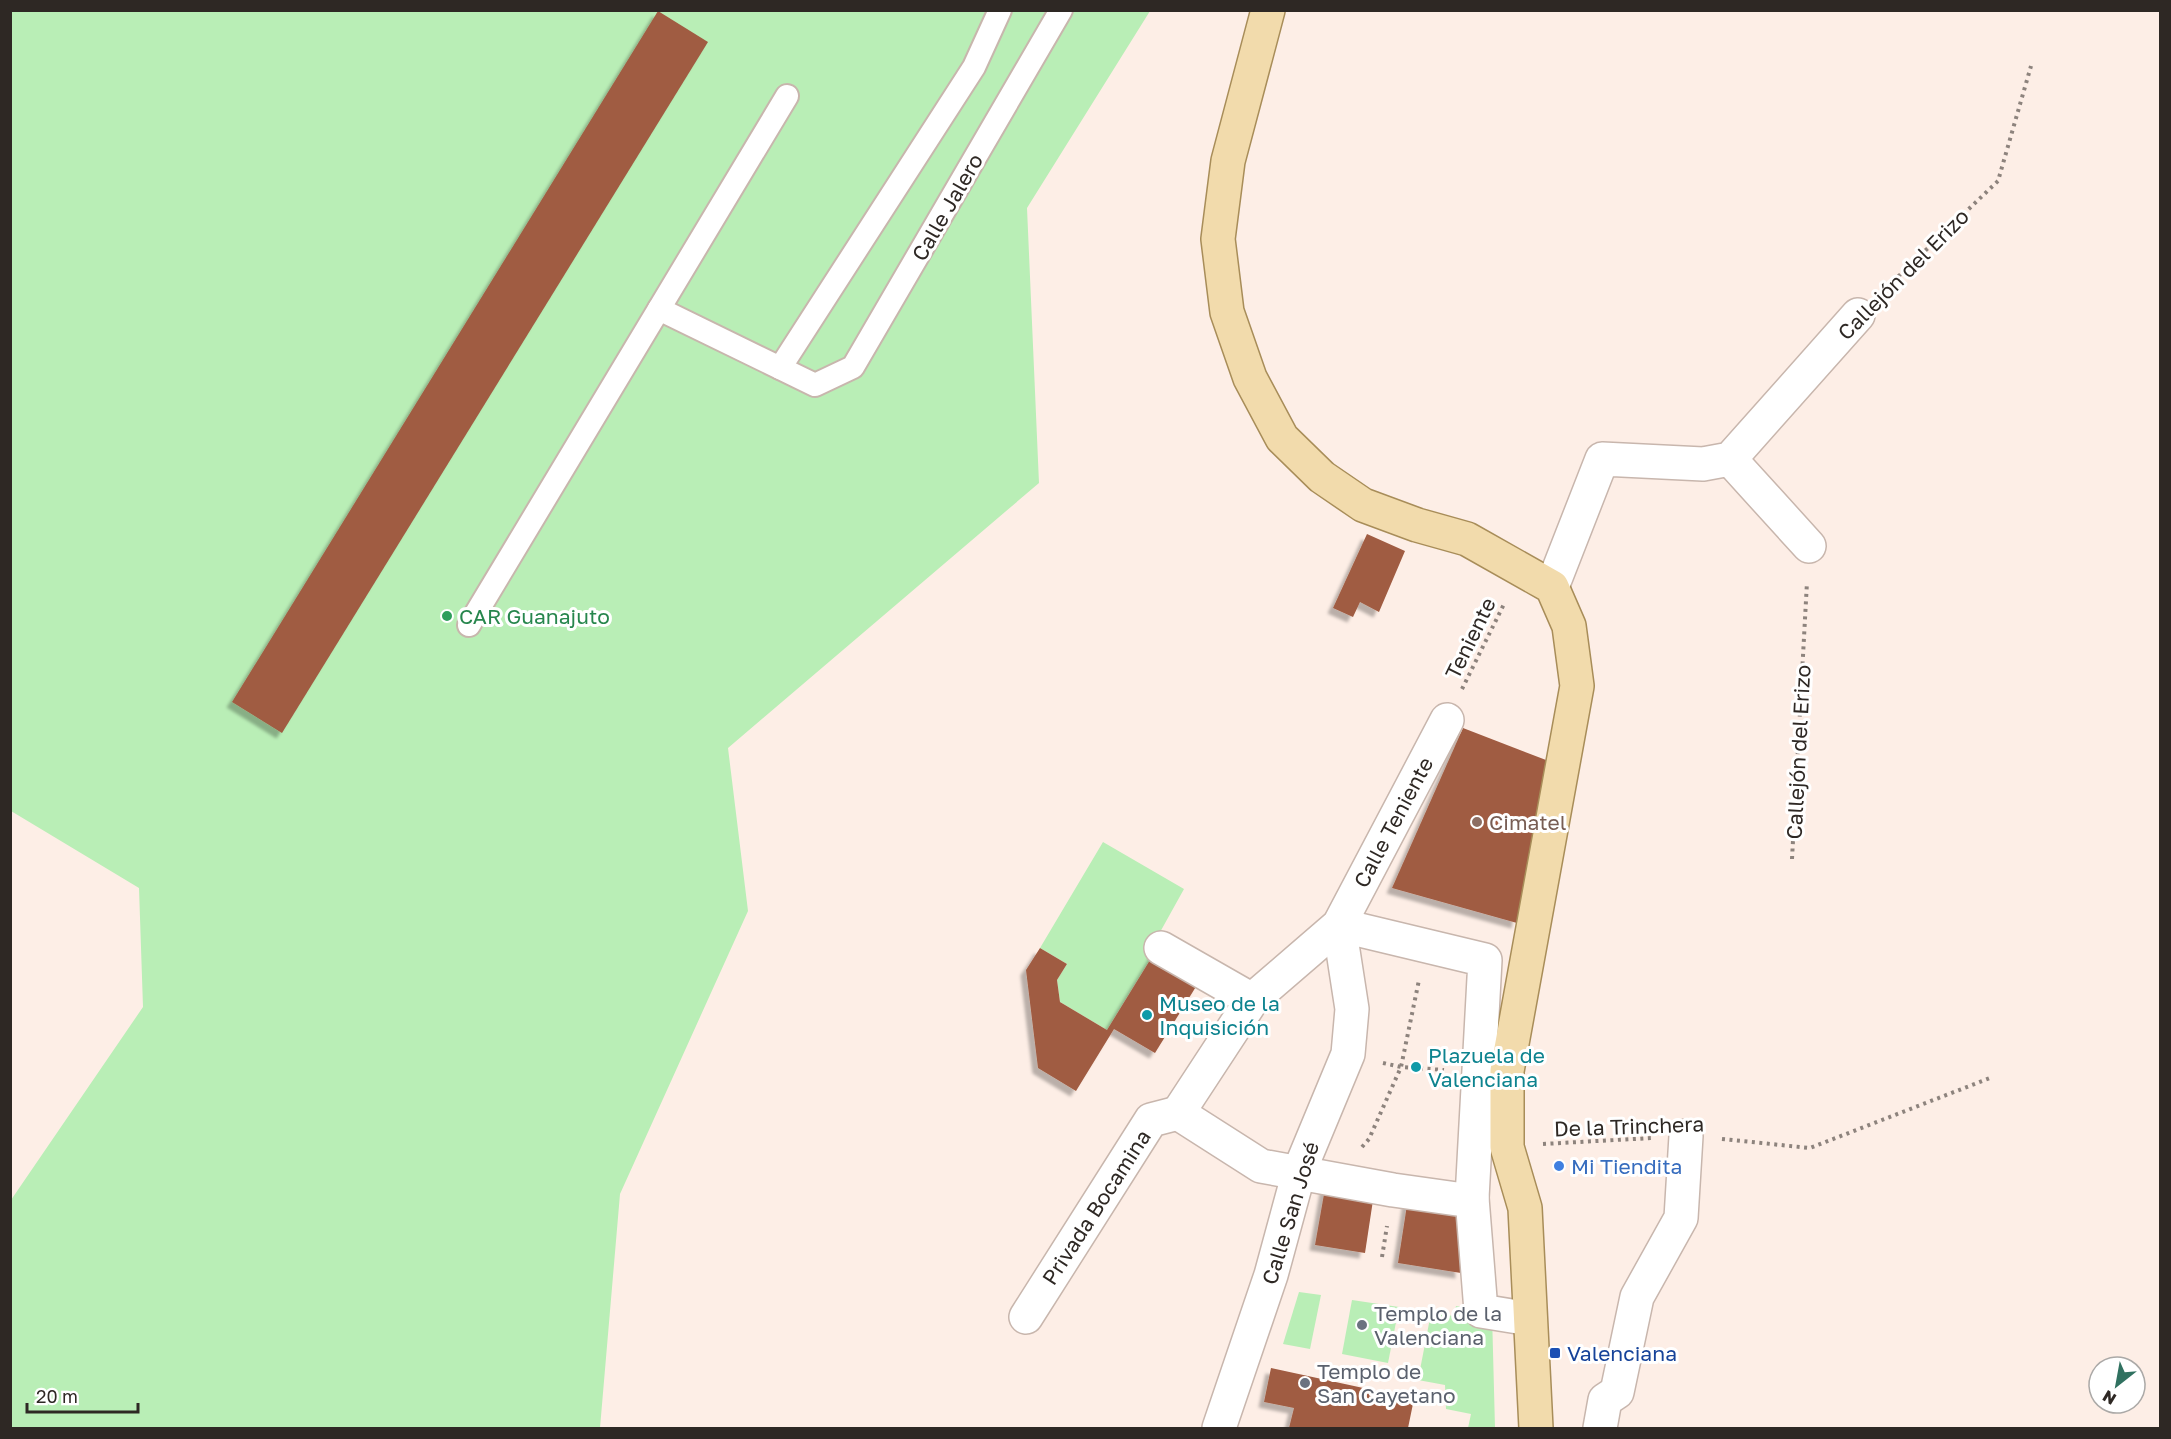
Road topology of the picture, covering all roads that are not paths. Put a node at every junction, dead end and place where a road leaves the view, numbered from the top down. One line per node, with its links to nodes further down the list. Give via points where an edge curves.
1 (1000, 10): 7 (lane, via 974,67)
2 (1061, 10): 7 (lane, Calle Jalero, via 854,367 815,385)
3 (1268, 10): 10 (main road, via 1228,161 1218,239 1227,312 1250,378 1282,438 1322,477 1363,505 1467,539)
4 (787, 96): 5 (lane)
5 (659, 309): 7 (lane); 11 (lane)
6 (1858, 315): 8 (street, Callejón del Erizo)
7 (780, 368)
8 (1730, 459): 9 (street); 10 (street, via 1703,464 1602,459)
9 (1809, 546)
10 (1552, 587): 21 (main road, via 1569,626 1577,686 1507,1071 1507,1147 1525,1208)
11 (469, 625)
12 (1447, 720): 13 (street, Calle Teniente)
13 (1339, 925): 15 (street); 18 (street, Calle San José, via 1352,1008 1348,1054); 19 (street, via 1485,960)
14 (1161, 948): 15 (street)
15 (1252, 1000): 16 (street)
16 (1178, 1113): 18 (street, via 1262,1166); 20 (street, Privada Bocamina, via 1151,1120)
17 (1686, 1136): 24 (street, via 1681,1218 1637,1297 1617,1392 1605,1400)
18 (1299, 1172): 19 (street, via 1375,1187); 22 (street, Calle San José, via 1271,1275)
19 (1472, 1198): 21 (street, via 1481,1311)
20 (1026, 1317)
21 (1530, 1319): 23 (main road)
22 (1219, 1428)
23 (1536, 1428)
24 (1600, 1428)

